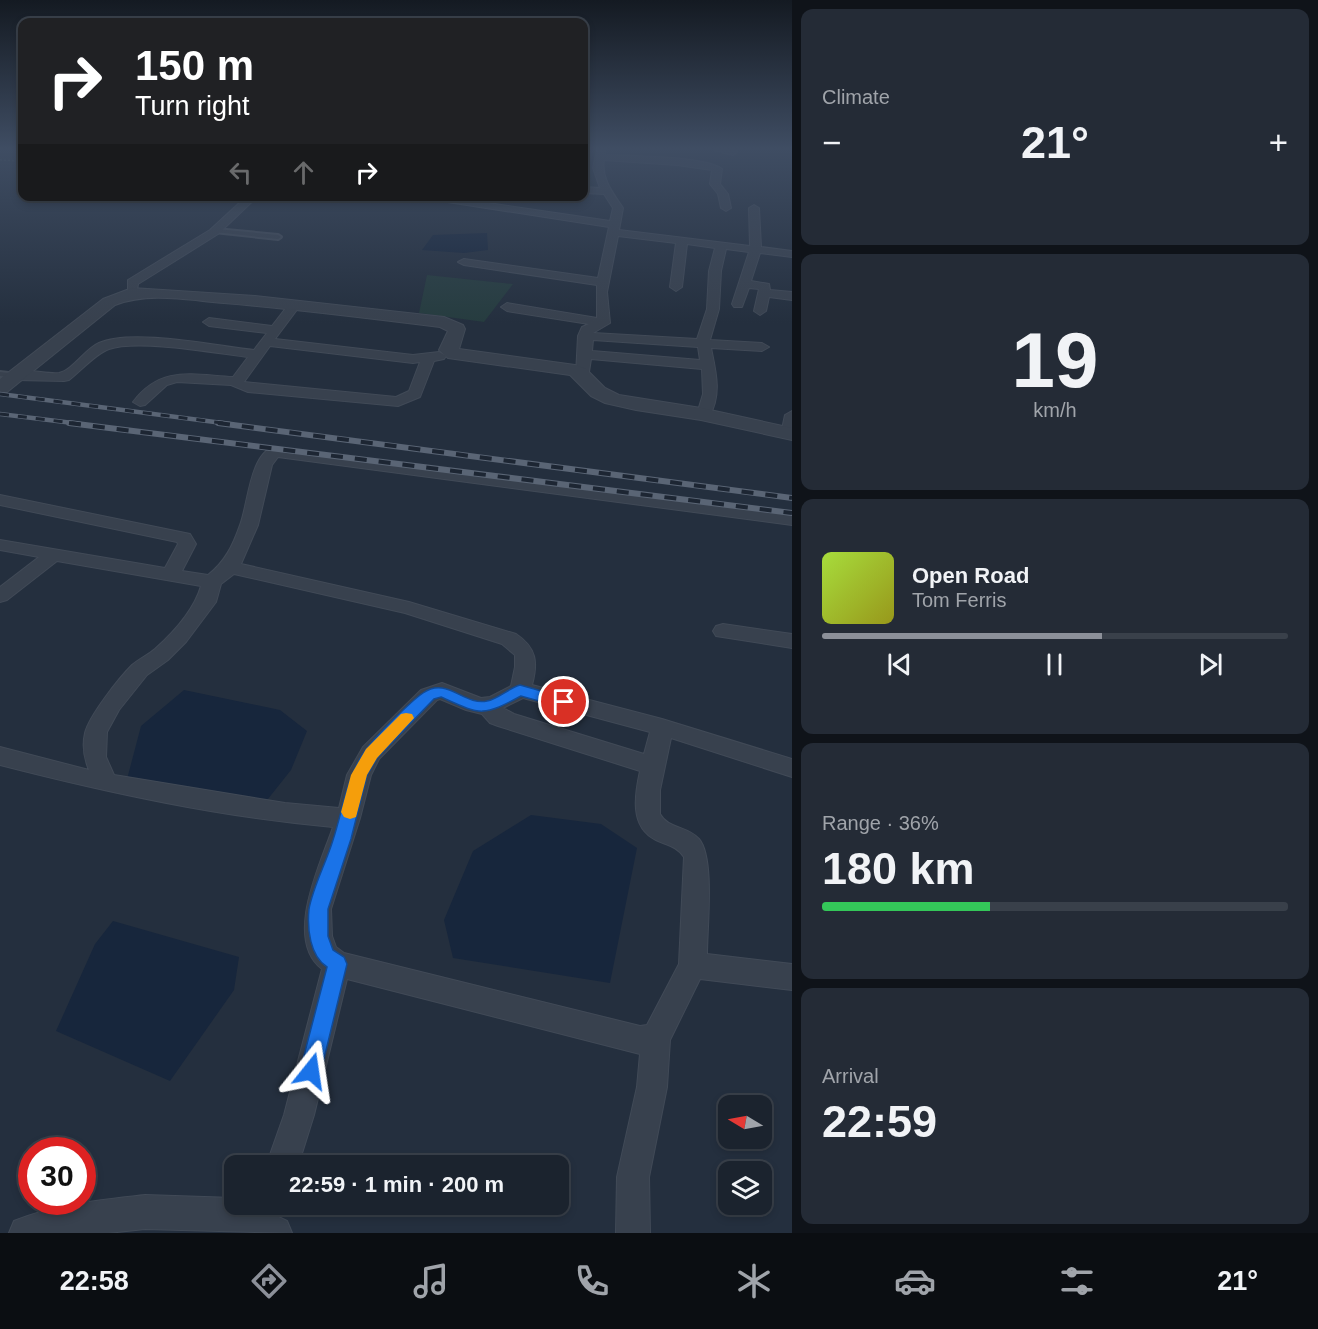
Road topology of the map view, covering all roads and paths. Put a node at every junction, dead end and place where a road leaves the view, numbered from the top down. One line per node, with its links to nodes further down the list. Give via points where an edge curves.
1 (241, 208): 8 (street)
2 (502, 208): 6 (street)
3 (538, 208): 6 (street)
4 (617, 208): 7 (street)
5 (754, 208): 12 (street)
6 (536, 212): 7 (street)
7 (613, 228): 10 (street); 15 (street)
8 (216, 231): 9 (lane); 19 (street, via 132,283)
9 (278, 237)
10 (682, 241): 11 (street); 17 (street)
11 (721, 245): 12 (street); 30 (street)
12 (756, 249): 13 (street); 16 (street)
13 (792, 254)
14 (464, 262): 15 (street)
15 (602, 282): 26 (street)
16 (744, 283): 18 (street, via 765,287); 21 (street)
17 (676, 287)
18 (765, 293): 20 (street); 24 (street)
19 (132, 294): 22 (street, via 158,293); 37 (street, via 109,302)
20 (792, 296)
21 (738, 304)
22 (293, 307): 27 (street); 32 (street, via 450,324 457,328)
23 (507, 307): 26 (street)
24 (760, 311)
25 (209, 322): 27 (street)
26 (604, 323): 28 (street, via 590,328)
27 (274, 330): 29 (street)
28 (585, 336): 30 (street); 34 (street)
29 (266, 342): 33 (street); 35 (street)
30 (704, 344): 31 (street); 36 (street)
31 (762, 347)
32 (449, 352): 35 (street); 38 (street, via 557,367)
33 (256, 354): 37 (street, via 123,342 103,346 64,377); 39 (street)
34 (584, 354): 36 (street); 38 (street)
35 (428, 359): 39 (street, via 415,394 398,402 240,387)
36 (708, 365): 42 (street, via 711,387)
37 (9, 375): 40 (street)
38 (584, 375): 42 (street, via 602,395)
39 (237, 381): 41 (street, via 168,379)
40 (0, 388)
41 (140, 402)
42 (704, 414): 44 (street)
43 (792, 415): 44 (street)
44 (790, 434)
45 (2, 500): 50 (street, via 184,538 188,544)
46 (792, 520): 49 (street, via 274,452 264,464 249,525)
47 (0, 545): 48 (street)
48 (53, 555): 50 (street); 52 (street)
49 (230, 567): 51 (street); 55 (street, via 409,608 509,639 525,652 526,670)
50 (172, 573): 51 (street)
51 (212, 582): 61 (street, via 200,611 161,655 140,670 111,705 96,732 95,757)
52 (0, 596)
53 (723, 631): 54 (street)
54 (792, 641)
55 (520, 690): 56 (street); 57 (street)
56 (489, 707): 59 (street, via 506,720); 62 (street, via 442,692 429,695 371,753 359,775)
57 (662, 727): 59 (street); 60 (street)
58 (0, 756): 61 (street)
59 (654, 766): 64 (street, via 647,804 650,821 659,830 685,840 696,857)
60 (792, 768)
61 (106, 783): 62 (street, via 285,813)
62 (348, 818): 63 (street, via 318,909 319,936 325,955)
63 (337, 964): 66 (street, via 616,1035 640,1040); 67 (street)
64 (693, 965): 65 (street); 66 (street)
65 (792, 977)
66 (656, 1038): 72 (street, via 652,1087 633,1177)
67 (286, 1155)
68 (224, 1210): 70 (street, via 145,1212)
69 (252, 1215): 71 (street)
70 (26, 1233)
71 (274, 1233)
72 (633, 1233)

